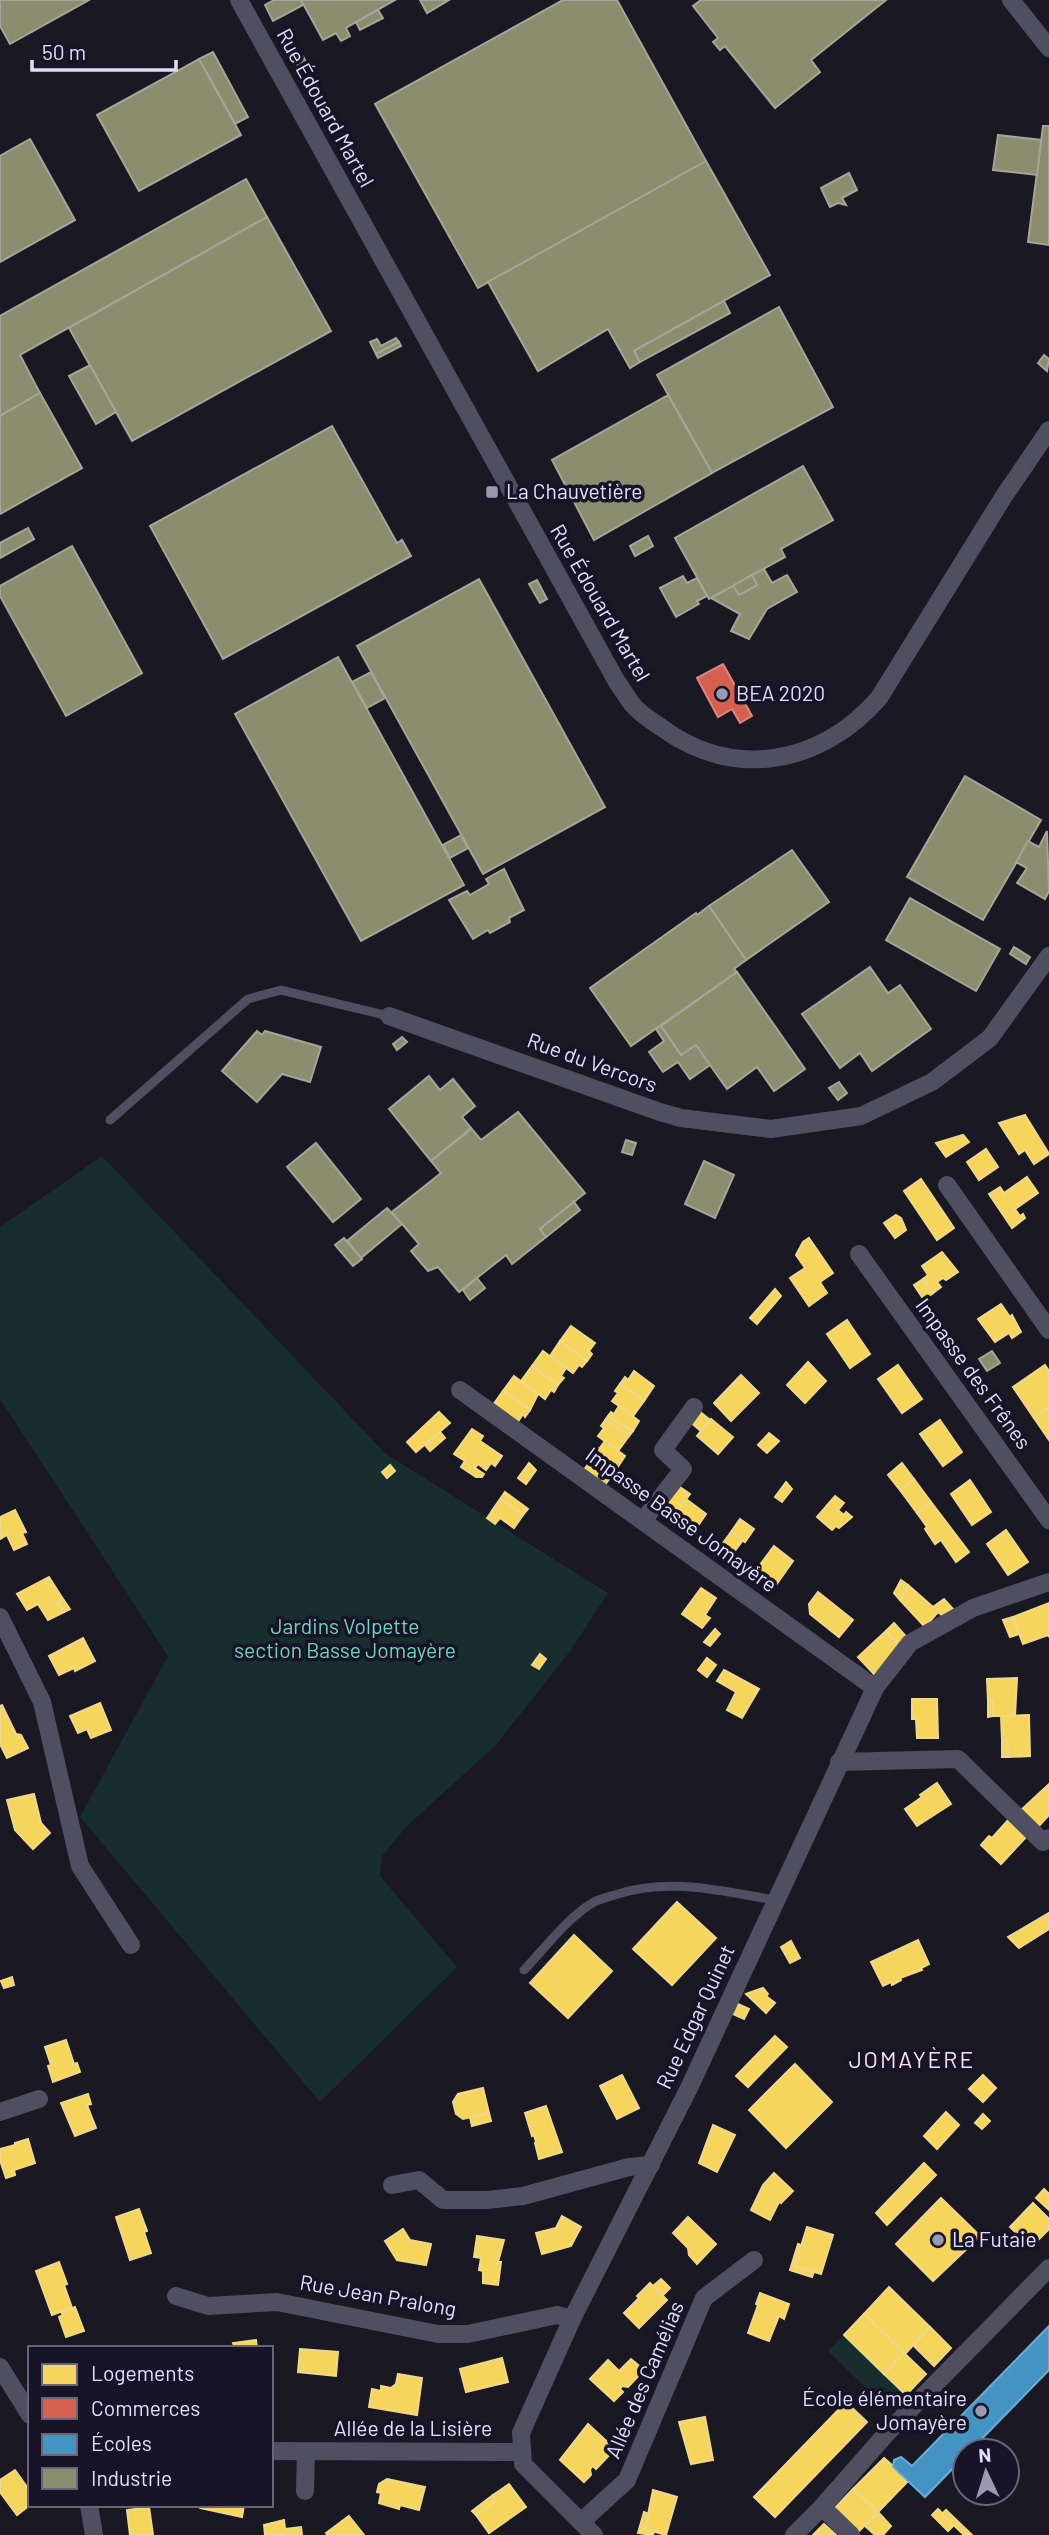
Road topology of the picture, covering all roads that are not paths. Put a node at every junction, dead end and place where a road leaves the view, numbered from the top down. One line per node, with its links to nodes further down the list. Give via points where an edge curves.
1 (239, 0): 4 (street, Rue Édouard Martel, via 617,682 638,710 679,741 710,754 749,760 780,756 810,749 863,715 879,698)
2 (1011, 0): 3 (street)
3 (1049, 48)
4 (1049, 430)
5 (1049, 956): 6 (street, Rue du Vercors, via 990,1038 932,1082 861,1116 771,1129 660,1112)
6 (389, 1016): 7 (lane, Rue du Vercors, via 281,990 248,999)
7 (110, 1120)
8 (947, 1185): 10 (street)
9 (859, 1254): 13 (street, Impasse des Frênes)
10 (1049, 1330)
11 (460, 1390): 14 (street, Impasse Basse Jomayère)
12 (694, 1407): 14 (street, via 663,1450 682,1469)
13 (1049, 1520)
14 (643, 1521): 17 (street, Impasse Basse Jomayère)
15 (1049, 1581): 17 (street, Rue Edgar Quinet, via 973,1608 910,1643)
16 (0, 1617): 21 (street, via 42,1702 80,1866)
17 (875, 1688): 18 (street, Rue Edgar Quinet)
18 (839, 1762): 19 (street, via 958,1759 1043,1842); 20 (street, Rue Edgar Quinet)
19 (1049, 1839)
20 (775, 1900): 22 (lane, via 688,1885 624,1892 594,1902); 25 (street, Rue Edgar Quinet)
21 (131, 1945)
22 (524, 1970)
23 (38, 2099): 24 (street)
24 (0, 2112)
25 (651, 2165): 26 (street, via 523,2196 487,2200 443,2200 419,2180); 30 (street, Rue Edgar Quinet)
26 (392, 2185)
27 (754, 2260): 39 (street, Allée des Camélias, via 704,2298 627,2480)
28 (1049, 2267): 38 (street, via 887,2433)
29 (176, 2296): 30 (street, Rue Jean Pralong, via 208,2306 277,2302 438,2334 468,2334 557,2315)
30 (572, 2319): 35 (street, Rue Edgar Quinet, via 521,2433)
31 (0, 2367): 32 (street)
32 (28, 2412)
33 (273, 2451): 34 (street, Allée de la Lisière)
34 (306, 2452): 35 (street, Allée de la Lisière); 36 (street, Allée de la Lisière)
35 (521, 2452): 39 (street, via 523,2464)
36 (305, 2491)
37 (89, 2507): 40 (street)
38 (822, 2507): 41 (street); 42 (street)
39 (588, 2529)
40 (94, 2535)
41 (793, 2535)
42 (851, 2535)

